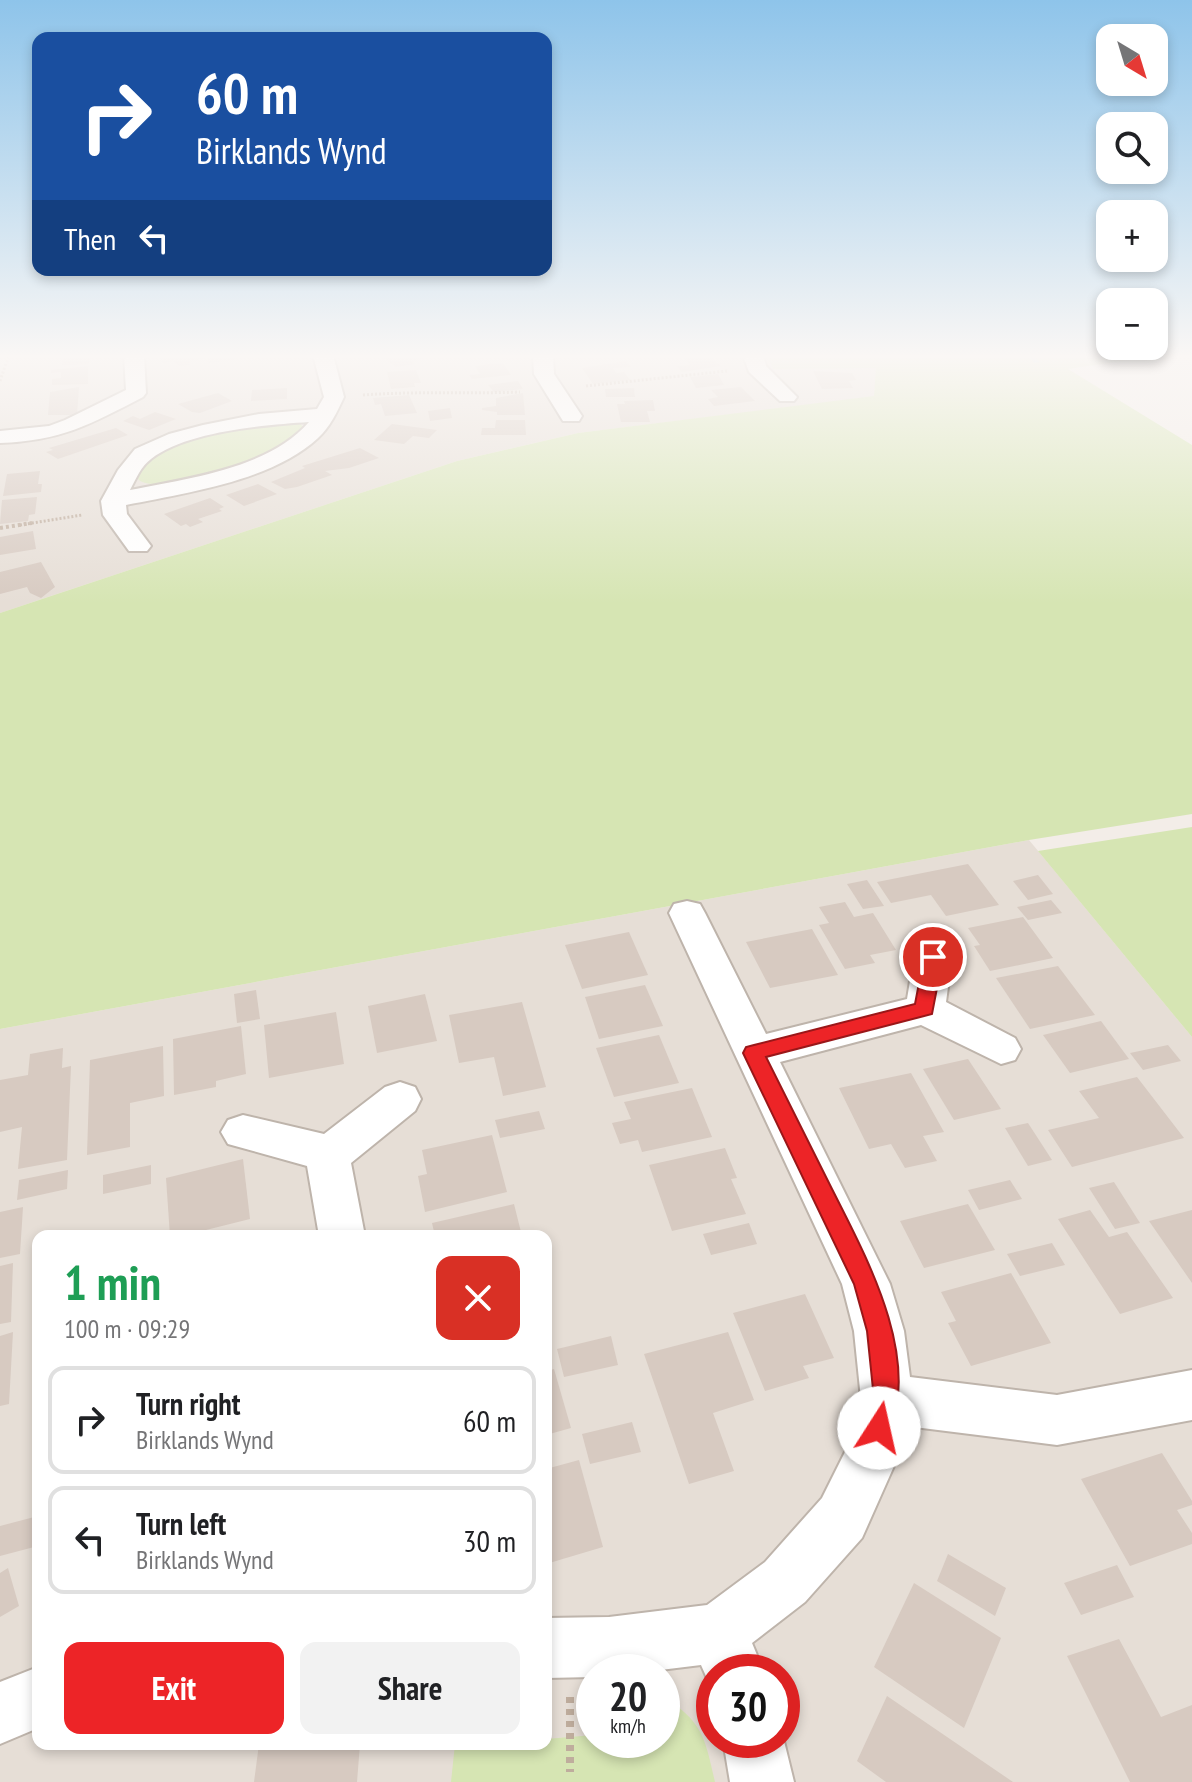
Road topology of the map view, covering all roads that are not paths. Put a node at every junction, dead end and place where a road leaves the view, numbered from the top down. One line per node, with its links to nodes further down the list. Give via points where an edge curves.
1 (188, 438): 3 (street, via 142,455)
2 (304, 438): 3 (street, via 269,459)
3 (113, 506): 4 (street)
4 (138, 546)
5 (687, 913): 9 (street)
6 (933, 957): 7 (street)
7 (925, 1009): 8 (street); 9 (street)
8 (1001, 1049)
9 (754, 1053): 15 (street, via 866,1284 879,1331)
10 (400, 1099): 12 (street)
11 (243, 1132): 12 (street)
12 (327, 1153): 13 (street)
13 (341, 1230)
14 (1192, 1395): 15 (street, via 1057,1420)
15 (887, 1399): 17 (street, via 871,1457 842,1518)
16 (558, 1648): 17 (street)
17 (726, 1652)
18 (32, 1700): 19 (street)
19 (0, 1713)
20 (757, 1758): 21 (street)
21 (762, 1782)

